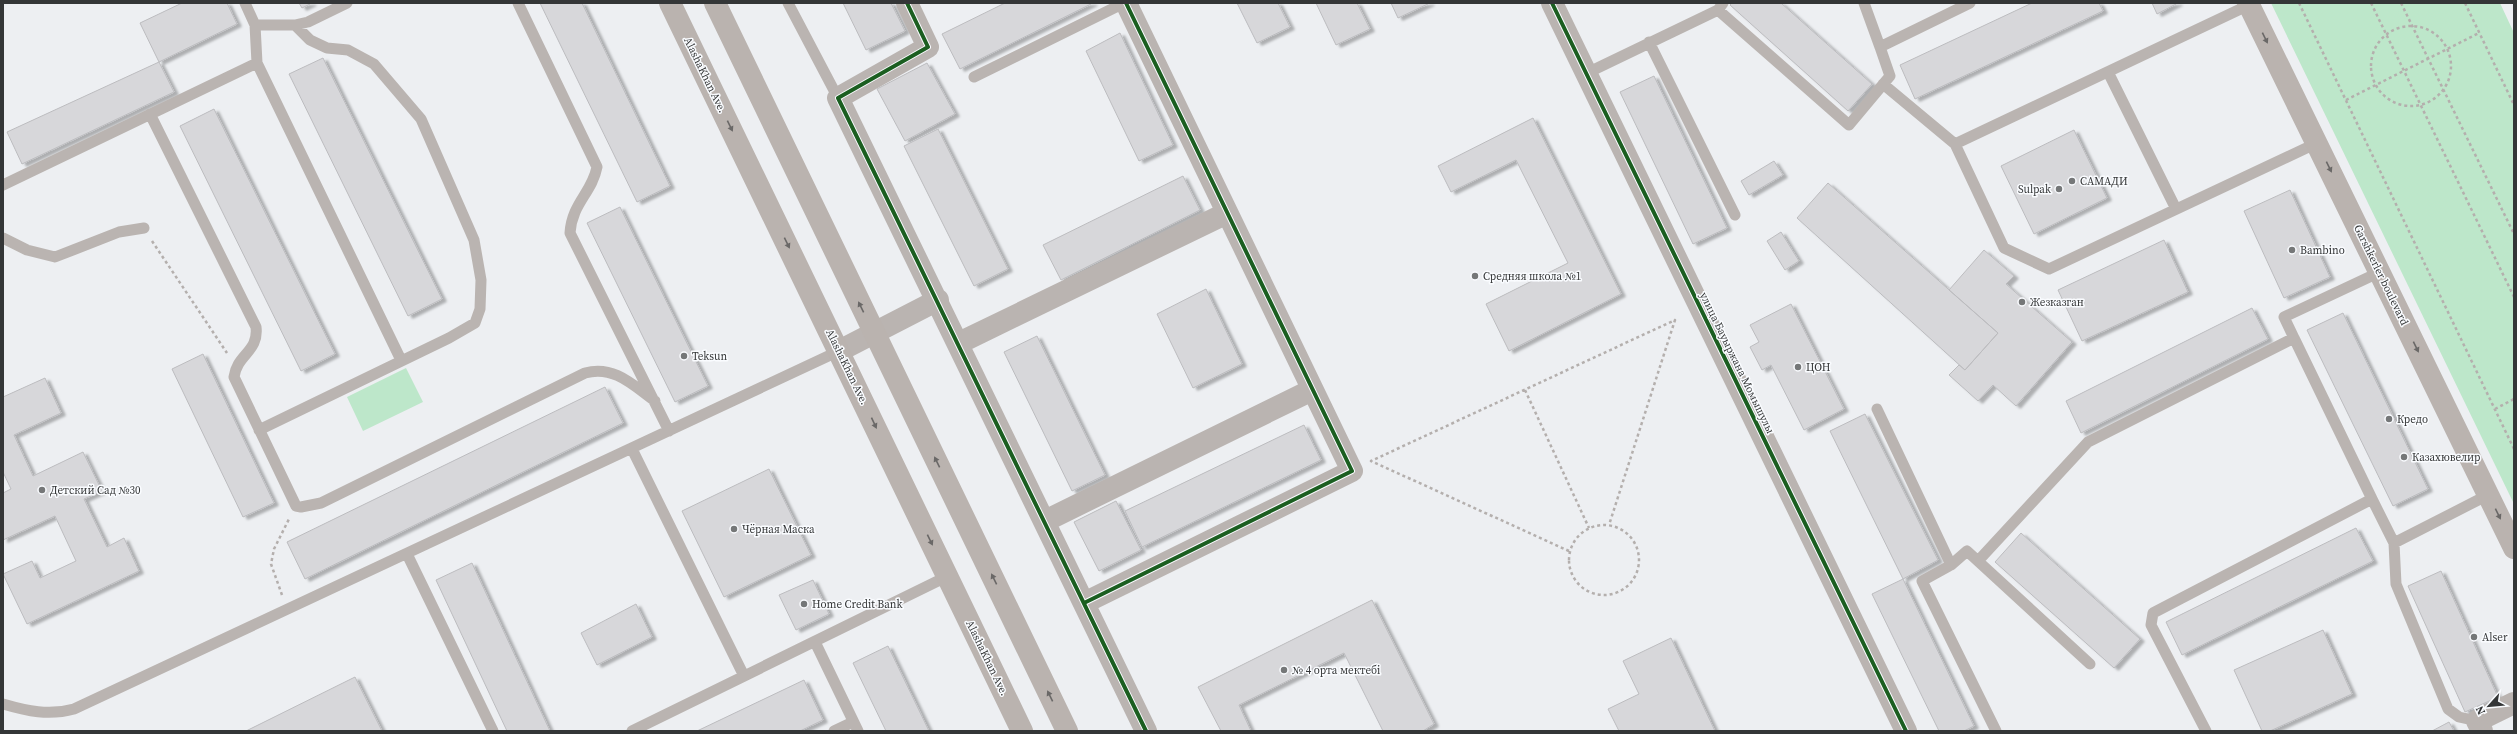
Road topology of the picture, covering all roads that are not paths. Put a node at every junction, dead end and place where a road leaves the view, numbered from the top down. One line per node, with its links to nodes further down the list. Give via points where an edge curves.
1 (245, 3): 14 (lane)
2 (347, 3): 15 (lane)
3 (518, 3): 41 (lane, via 596,167 594,178 571,219 570,233)
4 (670, 3): 38 (main road, AlashaKhan Ave., one-way to 38)
5 (715, 3): 35 (main road, one-way to 5)
6 (788, 3): 23 (lane)
7 (907, 3): 23 (street, via 928,47)
8 (1125, 3): 21 (lane); 29 (street)
9 (1552, 3): 20 (street, улица Бауыржана Момышулы)
10 (1864, 3): 17 (lane)
11 (1970, 3): 17 (lane)
12 (2248, 4): 19 (lane); 26 (main road, Garshkerler boulevard, one-way to 26)
13 (1721, 6): 16 (lane); 22 (lane, via 1849,125)
14 (255, 25): 15 (lane); 18 (lane)
15 (296, 25): 39 (lane, via 310,40 327,48 348,50 374,64 421,119 474,240 481,280 480,309 475,323)
16 (1649, 42): 20 (lane); 30 (lane)
17 (1880, 47): 22 (lane, via 1890,76)
18 (257, 63): 24 (lane); 39 (lane)
19 (2108, 72): 25 (lane); 28 (lane)
20 (1587, 73): 69 (street, улица Бауыржана Момышулы)
21 (974, 77)
22 (1883, 84): 25 (lane)
23 (838, 98): 34 (street)
24 (150, 114): 27 (lane); 43 (lane, via 256,327 255,344 236,367 234,376)
25 (1955, 144): 28 (lane, via 2004,248 2049,269)
26 (2317, 144): 28 (lane); 33 (main road, Garshkerler boulevard, one-way to 33)
27 (3, 185)
28 (2176, 209)
29 (1227, 213): 37 (street); 40 (street)
30 (1735, 215)
31 (144, 228): 32 (lane, via 119,232 55,257 27,250)
32 (3, 238)
33 (2380, 272): 36 (lane, via 2284,317); 46 (main road, Garshkerler boulevard, one-way to 46)
34 (938, 300): 35 (street); 37 (street)
35 (874, 334): 38 (street); 67 (main road, one-way to 35)
36 (2294, 338): 47 (lane); 52 (lane, via 2088,442)
37 (959, 343): 48 (street)
38 (839, 351): 44 (lane); 54 (main road, AlashaKhan Ave., one-way to 54)
39 (401, 360): 43 (lane)
40 (1312, 390): 48 (street); 55 (street, via 1352,471)
41 (654, 402): 43 (lane, via 615,373 597,369 321,502 301,508 296,506); 44 (lane)
42 (1877, 409): 53 (lane)
43 (259, 430)
44 (669, 431): 45 (lane)
45 (632, 449): 51 (lane); 58 (lane)
46 (2488, 495): 49 (lane); 50 (main road, Garshkerler boulevard, one-way to 50)
47 (2372, 499): 49 (lane); 71 (lane, via 2153,612 2151,625)
48 (1045, 521): 55 (street)
49 (2394, 543): 62 (lane, via 2396,584 2448,709)
50 (2514, 548)
51 (407, 554): 60 (lane, via 74,709 60,713 44,713); 63 (lane)
52 (1978, 562): 53 (lane, via 1967,551); 57 (lane)
53 (1951, 565): 70 (lane, via 1922,581)
54 (948, 576): 56 (lane); 66 (main road, AlashaKhan Ave.)
55 (1084, 603): 68 (street)
56 (815, 642): 58 (lane); 61 (lane)
57 (2090, 664)
58 (743, 674): 64 (lane)
59 (2514, 703): 62 (street)
60 (3, 704)
61 (856, 726): 65 (lane)
62 (2480, 726)
63 (493, 731)
64 (632, 731)
65 (834, 731)
66 (1022, 731)
67 (1067, 731)
68 (1146, 731)
69 (1906, 731)
70 (1996, 731)
71 (2206, 731)

